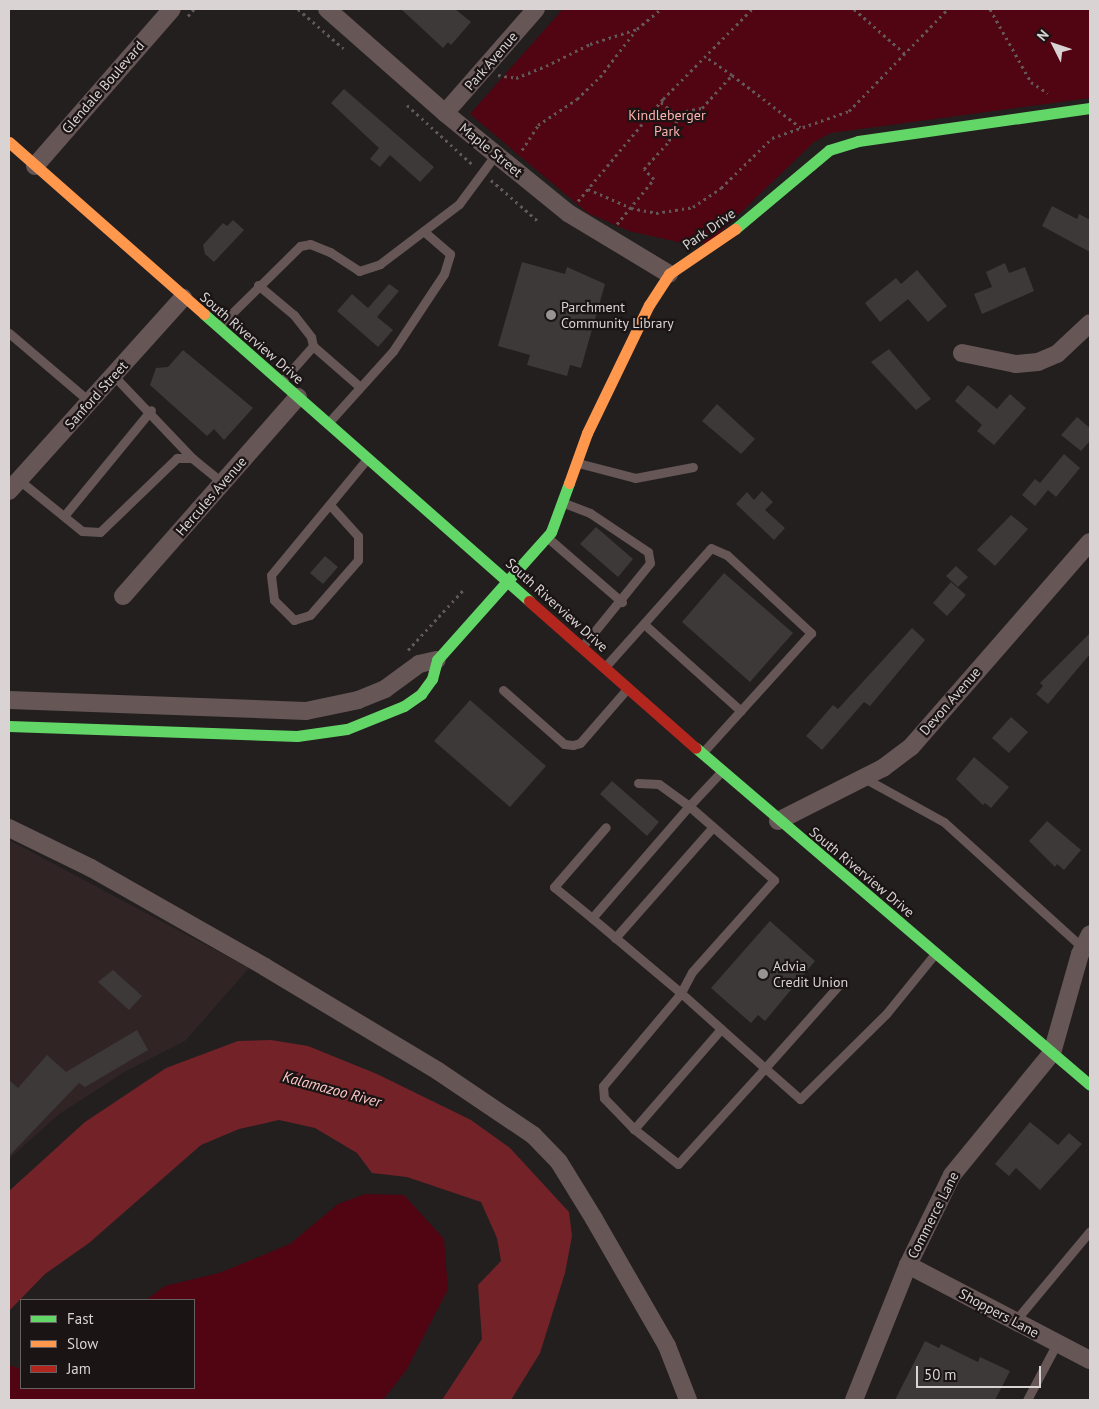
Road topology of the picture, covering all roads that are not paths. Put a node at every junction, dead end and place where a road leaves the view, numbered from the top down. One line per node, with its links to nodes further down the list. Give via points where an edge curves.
1 (172, 9): 8 (street, Glendale Boulevard)
2 (327, 9): 5 (street, Maple Street)
3 (536, 9): 5 (street, Park Avenue)
4 (1090, 108): 10 (street, Park Drive, via 858,140 829,150 714,247)
5 (445, 113): 7 (street, Maple Street)
6 (9, 142): 8 (street, South Riverview Drive)
7 (496, 154): 9 (lane, via 459,204); 10 (street, Maple Street, via 568,213)
8 (35, 166): 12 (street, South Riverview Drive)
9 (424, 231): 11 (lane, via 368,270 359,271 310,244 300,246); 20 (lane, via 451,259 393,351)
10 (669, 274): 27 (street, Park Drive, via 649,305)
11 (258, 285): 14 (lane); 16 (lane, via 294,315)
12 (183, 298): 14 (street, South Riverview Drive); 18 (street, Sanford Street)
13 (1090, 323): 17 (street, via 1057,354 1038,362 1016,364)
14 (218, 328): 19 (street, South Riverview Drive)
15 (9, 333): 22 (lane)
16 (313, 346): 19 (lane); 20 (lane)
17 (962, 353)
18 (114, 376): 22 (street, Sanford Street); 23 (lane)
19 (281, 382): 21 (street, South Riverview Drive)
20 (360, 387): 24 (lane)
21 (298, 397): 24 (street, South Riverview Drive); 29 (street, Hercules Avenue)
22 (90, 402): 30 (street, Sanford Street)
23 (151, 410): 25 (lane); 33 (lane)
24 (328, 423): 26 (street, South Riverview Drive)
25 (192, 458): 29 (lane); 33 (lane, via 177,458 100,532 82,531)
26 (368, 458): 32 (lane); 36 (street, South Riverview Drive)
27 (576, 462): 28 (lane, via 635,478); 31 (street, Park Drive)
28 (693, 467)
29 (223, 483): 37 (street, Hercules Avenue)
30 (14, 486): 33 (lane)
31 (564, 503): 34 (street, Park Drive); 38 (lane, via 590,513 648,552 647,571)
32 (330, 505): 32 (lane, via 271,575 274,600 294,620 310,615 358,560 358,536)
33 (64, 516)
34 (547, 538): 36 (street, Park Drive); 38 (lane)
35 (1090, 542): 50 (street, Devon Avenue, via 911,747)
36 (507, 581): 40 (street, South Riverview Drive); 41 (street, Park Drive)
37 (124, 596)
38 (622, 602): 40 (lane)
39 (644, 624): 42 (lane); 46 (lane); 46 (lane, via 711,548 727,555 811,633)
40 (582, 648): 42 (street, South Riverview Drive)
41 (437, 660): 45 (street, via 419,664 385,689 358,700 306,712); 47 (street, via 432,679 421,694 404,706 347,729 297,736)
42 (605, 667): 43 (street, South Riverview Drive)
43 (628, 688): 44 (lane, via 580,744 572,745 564,744); 48 (street, South Riverview Drive)
44 (502, 690)
45 (9, 700)
46 (744, 708): 48 (lane)
47 (9, 726)
48 (702, 753): 49 (street, South Riverview Drive)
49 (722, 771): 52 (lane); 53 (street, South Riverview Drive)
50 (864, 778): 53 (street, Devon Avenue); 59 (lane, via 944,822)
51 (638, 783): 52 (lane, via 659,784)
52 (689, 806): 55 (lane); 57 (lane)
53 (778, 821): 60 (street, South Riverview Drive)
54 (606, 827): 57 (lane, via 554,887)
55 (713, 827): 58 (lane); 62 (lane, via 774,880 692,972)
56 (9, 828): 73 (street, via 91,868 249,957 438,1071 534,1135 559,1162 594,1219 667,1346)
57 (592, 918): 58 (lane)
58 (615, 938): 62 (lane)
59 (1087, 941): 64 (street)
60 (935, 954): 64 (street, South Riverview Drive); 65 (lane, via 886,1014 800,1099)
61 (840, 985): 65 (lane)
62 (681, 993): 63 (lane); 67 (lane, via 604,1086 604,1098)
63 (721, 1029): 65 (lane); 67 (lane)
64 (1052, 1053): 66 (street, South Riverview Drive); 69 (street, Commerce Lane, via 965,1155)
65 (766, 1068): 67 (lane, via 678,1164)
66 (1090, 1085)
67 (634, 1128)
68 (1090, 1231): 70 (lane)
69 (908, 1265): 70 (street, Shoppers Lane); 74 (street, Commerce Lane)
70 (1016, 1322): 71 (street, Shoppers Lane)
71 (1056, 1343): 72 (street, Shoppers Lane); 75 (lane)
72 (1090, 1360)
73 (688, 1400)
74 (854, 1400)
75 (1027, 1400)

